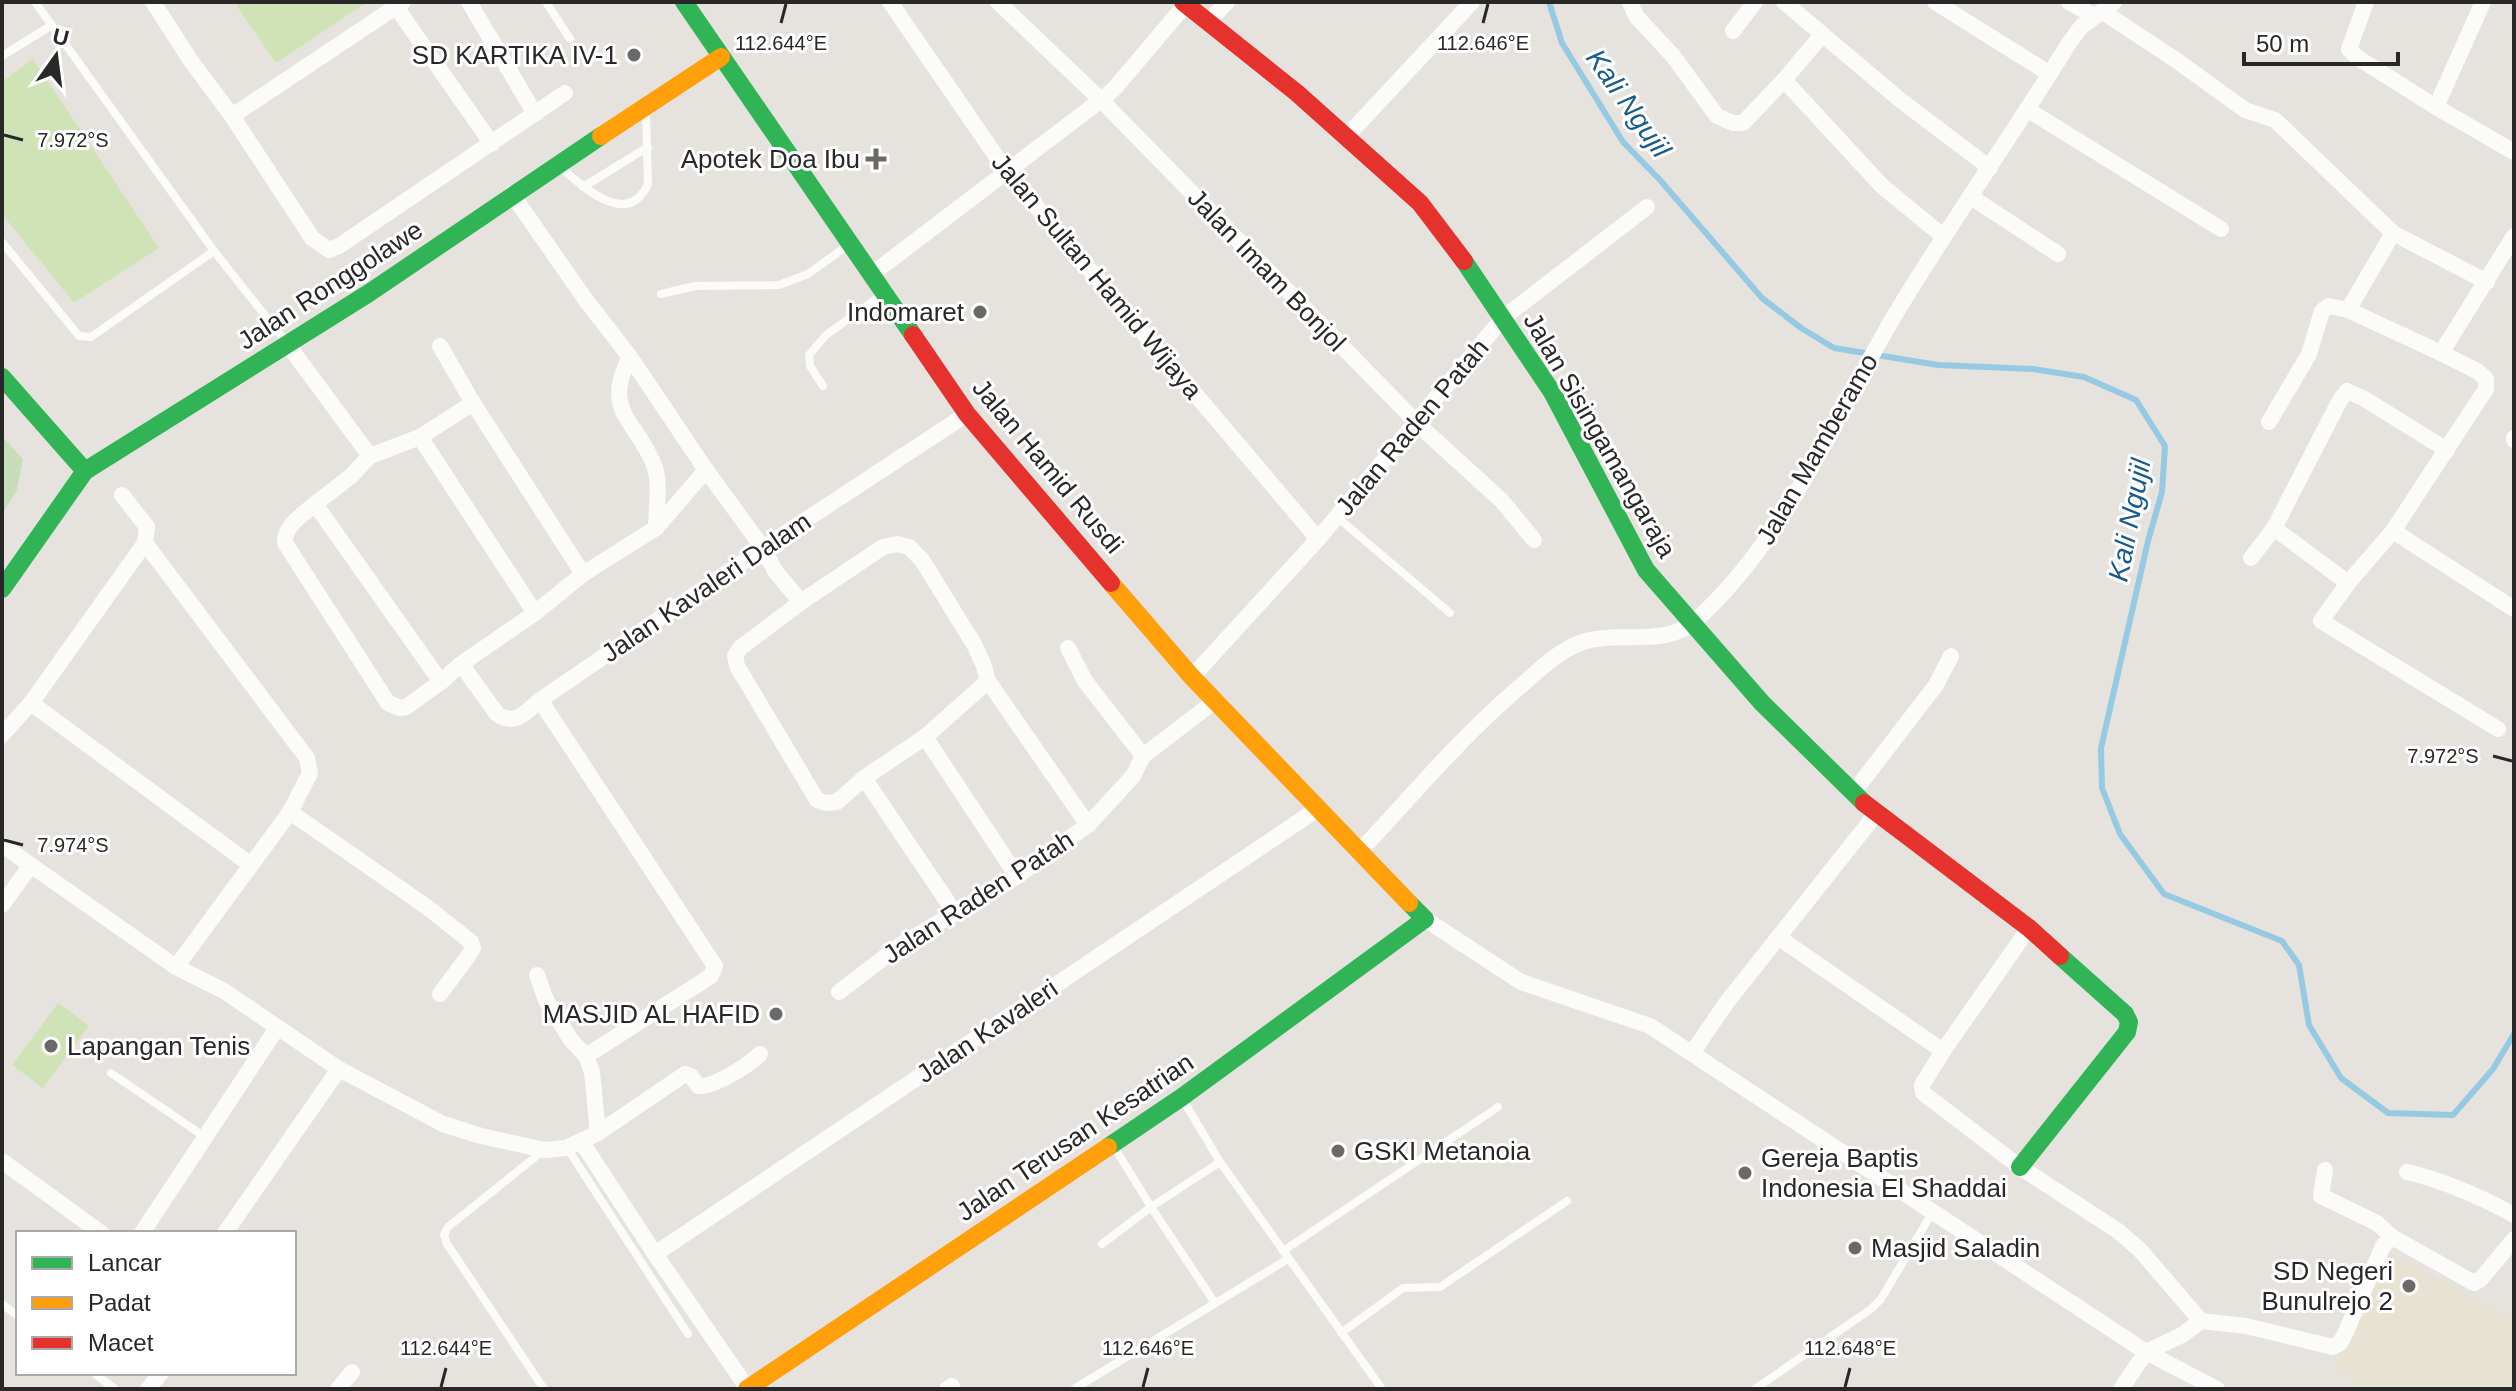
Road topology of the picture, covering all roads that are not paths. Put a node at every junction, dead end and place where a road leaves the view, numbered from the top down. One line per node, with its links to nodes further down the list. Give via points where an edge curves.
1 (35, 2): 21 (lane)
2 (153, 2): 35 (street)
3 (469, 2): 34 (street)
4 (546, 2): 24 (lane)
5 (684, 2): 26 (street, Jalan Hamid Rusdi)
6 (890, 2): 42 (street, Jalan Sultan Hamid Wijaya)
7 (998, 2): 30 (street, Jalan Imam Bonjol)
8 (1227, 2): 20 (street)
9 (1472, 2): 36 (street)
10 (1630, 2): 28 (street, via 1724,121 1743,123)
11 (1755, 2): 22 (street)
12 (1784, 2): 23 (street)
13 (1935, 2): 27 (street)
14 (2069, 2): 19 (street)
15 (2366, 2): 32 (street, via 2349,49)
16 (2483, 2): 32 (street)
17 (1184, 3): 20 (street, Jalan Sisingamangaraja); 30 (street)
18 (399, 4): 35 (street); 37 (street)
19 (2104, 10): 27 (street, Jalan Mamberamo, via 2069,43); 48 (street, via 2245,110 2275,120)
20 (1209, 21): 36 (street, Jalan Sisingamangaraja)
21 (52, 25): 25 (lane); 53 (lane)
22 (1733, 31)
23 (1821, 36): 28 (street); 41 (street)
24 (570, 39)
25 (2, 56)
26 (721, 57): 31 (street, Jalan Ronggolawe); 52 (street, Jalan Hamid Rusdi)
27 (2050, 74): 33 (street, Jalan Mamberamo)
28 (1784, 80): 50 (street, via 1882,186)
29 (565, 93): 34 (street)
30 (1101, 100): 42 (street); 69 (street, Jalan Imam Bonjol)
31 (646, 107): 38 (lane); 40 (street, Jalan Ronggolawe)
32 (2436, 107): 39 (street)
33 (2028, 110): 41 (street, Jalan Mamberamo); 47 (street)
34 (535, 114): 37 (street)
35 (232, 116): 37 (street, via 312,238 329,250)
36 (1347, 136): 60 (street, Jalan Sisingamangaraja, via 1420,203)
37 (492, 144)
38 (648, 147): 43 (lane); 43 (lane, via 648,184 629,203 610,203)
39 (2514, 152)
40 (558, 165): 43 (lane); 44 (street, Jalan Ronggolawe)
41 (1990, 168): 45 (street, Jalan Mamberamo)
42 (1007, 172): 55 (street); 82 (street, Jalan Sultan Hamid Wijaya)
43 (583, 187)
44 (512, 194): 61 (street, Jalan Ronggolawe); 64 (street)
45 (1971, 197): 50 (street, Jalan Mamberamo); 54 (street)
46 (1647, 207): 60 (street, Jalan Raden Patah)
47 (2221, 229)
48 (2393, 233): 56 (street); 59 (street)
49 (2514, 236): 56 (street)
50 (1944, 237): 94 (street, Jalan Mamberamo, via 1795,494 1752,560)
51 (2, 242): 53 (lane, via 85,339)
52 (851, 243): 55 (street, Jalan Hamid Rusdi); 58 (lane, via 808,274 779,285 695,286)
53 (214, 251): 61 (lane)
54 (2058, 254)
55 (872, 274): 57 (street, Jalan Hamid Rusdi)
56 (2487, 282): 63 (street)
57 (884, 293): 66 (lane, via 826,335 809,355); 68 (street, Jalan Hamid Rusdi)
58 (661, 294)
59 (2348, 310): 63 (street); 70 (street, via 2329,306 2322,311 2309,354)
60 (1503, 318): 69 (street, Jalan Raden Patah); 94 (street, Jalan Sisingamangaraja, via 1552,392 1646,570)
61 (288, 345): 73 (street); 75 (street, Jalan Ronggolawe)
62 (440, 346): 67 (street)
63 (2441, 353): 72 (street, via 2486,379 2486,389)
64 (630, 357): 74 (street); 79 (street, via 621,374 619,404 656,468)
65 (2, 377): 75 (street)
66 (823, 386)
67 (473, 403): 71 (street); 87 (street)
68 (967, 414): 85 (street, Jalan Kavaleri Dalam); 98 (street, Jalan Hamid Rusdi)
69 (1415, 420): 78 (street, Jalan Raden Patah); 83 (street, Jalan Imam Bonjol, via 1502,501)
70 (2269, 422)
71 (420, 437): 73 (street); 92 (street)
72 (2447, 450): 80 (street, via 2347,391); 81 (street)
73 (370, 456): 77 (street)
74 (706, 470): 79 (street); 85 (street)
75 (85, 471): 89 (street, Jalan Ronggolawe)
76 (122, 495): 84 (street, via 147,527)
77 (315, 504): 100 (street); 100 (street, via 288,528 285,543 388,703 406,707)
78 (1337, 517): 82 (street, Jalan Raden Patah); 93 (lane)
79 (656, 528): 87 (street)
80 (2274, 528): 86 (street); 88 (street)
81 (2393, 531): 88 (street); 91 (street)
82 (1318, 539): 98 (street, Jalan Raden Patah)
83 (1534, 540)
84 (145, 543): 103 (street); 111 (street, via 307,758 310,773)
85 (763, 548): 90 (street); 101 (street, Jalan Kavaleri Dalam)
86 (2251, 558)
87 (583, 574): 92 (street)
88 (2348, 583): 104 (street, via 2321,618 2322,624)
89 (2, 589)
90 (801, 602): 99 (street, via 883,547 909,547 975,646); 108 (street, via 740,648 737,666 817,800 837,802)
91 (2514, 609)
92 (535, 613): 97 (street)
93 (1450, 613)
94 (1692, 624): 109 (street, Jalan Sisingamangaraja); 115 (street, Jalan Mamberamo, via 1661,636 1576,644 1553,658 1492,709)
95 (1068, 648): 107 (street, via 1085,681)
96 (1951, 656): 109 (street, via 1936,685)
97 (461, 664): 100 (street); 101 (street, Jalan Kavaleri Dalam, via 505,719 518,719)
98 (1192, 677): 102 (street, Jalan Hamid Rusdi)
99 (988, 681): 106 (street); 113 (street)
100 (441, 682)
101 (540, 700): 132 (street, via 715,966 711,976)
102 (1215, 701): 107 (street, Jalan Raden Patah); 110 (street, Jalan Hamid Rusdi)
103 (31, 703): 105 (street); 117 (street)
104 (2498, 729)
105 (2, 735)
106 (925, 737): 108 (street); 118 (street)
107 (1143, 756): 113 (street, Jalan Raden Patah, via 1133,776)
108 (864, 778): 120 (street)
109 (1853, 793): 112 (street, Jalan Sisingamangaraja)
110 (1319, 808): 115 (street, Jalan Hamid Rusdi); 157 (street, Jalan Kavaleri)
111 (290, 812): 117 (street); 127 (street, via 471,942 469,955)
112 (1876, 814): 122 (street, Jalan Sisingamangaraja); 123 (street)
113 (1088, 825): 118 (street, Jalan Raden Patah)
114 (2, 845): 116 (street)
115 (1360, 851): 121 (street, Jalan Hamid Rusdi)
116 (31, 865): 119 (street); 124 (street)
117 (251, 865): 124 (street)
118 (1017, 876): 120 (street, Jalan Raden Patah)
119 (2, 905)
120 (955, 913): 126 (street, Jalan Raden Patah, via 899,946)
121 (1425, 919): 130 (street, via 1521,982 1650,1026); 135 (street, Jalan Terusan Kesatrian)
122 (2029, 928): 129 (street); 144 (street, Jalan Sisingamangaraja, via 2117,1005 2129,1022 2127,1032)
123 (1778, 937): 129 (street); 130 (street)
124 (176, 967): 128 (street, via 224,991)
125 (537, 975): 132 (street, via 546,1000)
126 (839, 992)
127 (440, 994)
128 (277, 1028): 133 (street); 138 (street)
129 (1943, 1051): 144 (street, via 1922,1085 1923,1093)
130 (1692, 1053): 149 (street)
131 (760, 1054): 137 (street, via 707,1086 698,1086 685,1074)
132 (586, 1056): 137 (street)
133 (339, 1069): 141 (street, via 443,1124); 153 (street)
134 (111, 1073): 138 (lane)
135 (1182, 1097): 140 (street, Jalan Terusan Kesatrian); 143 (lane)
136 (1498, 1107): 158 (lane)
137 (598, 1133): 139 (street)
138 (206, 1138): 152 (street)
139 (574, 1144): 141 (street); 157 (street); 162 (lane)
140 (1113, 1145): 148 (lane); 169 (street, Jalan Terusan Kesatrian)
141 (545, 1150): 168 (lane, via 444,1235)
142 (2, 1161): 151 (street)
143 (1220, 1162): 148 (lane); 158 (lane)
144 (2020, 1167): 160 (street, via 2129,1240)
145 (2325, 1170): 154 (street, via 2323,1198 2377,1223)
146 (2407, 1172): 150 (street, via 2469,1190)
147 (1567, 1201): 161 (lane, via 1440,1287 1403,1288)
148 (1151, 1207): 156 (lane); 159 (lane)
149 (1932, 1213): 163 (street); 172 (lane, via 1871,1309)
150 (2514, 1215)
151 (98, 1231)
152 (143, 1231)
153 (226, 1231)
154 (2392, 1237): 155 (street, via 2474,1283); 160 (street, via 2383,1246 2345,1334 2333,1347)
155 (2514, 1239)
156 (1102, 1244)
157 (655, 1254): 169 (street)
158 (1285, 1255): 159 (lane); 161 (lane)
159 (1215, 1303): 170 (lane)
160 (2201, 1321): 163 (street)
161 (1341, 1333): 171 (lane)
162 (688, 1334)
163 (2146, 1352): 173 (street); 174 (street)
164 (352, 1372): 167 (street)
165 (97, 1375): 166 (lane)
166 (115, 1389)
167 (338, 1389)
168 (544, 1389)
169 (748, 1389)
170 (1074, 1389)
171 (1382, 1389)
172 (1755, 1389)
173 (2121, 1389)
174 (2217, 1389)

